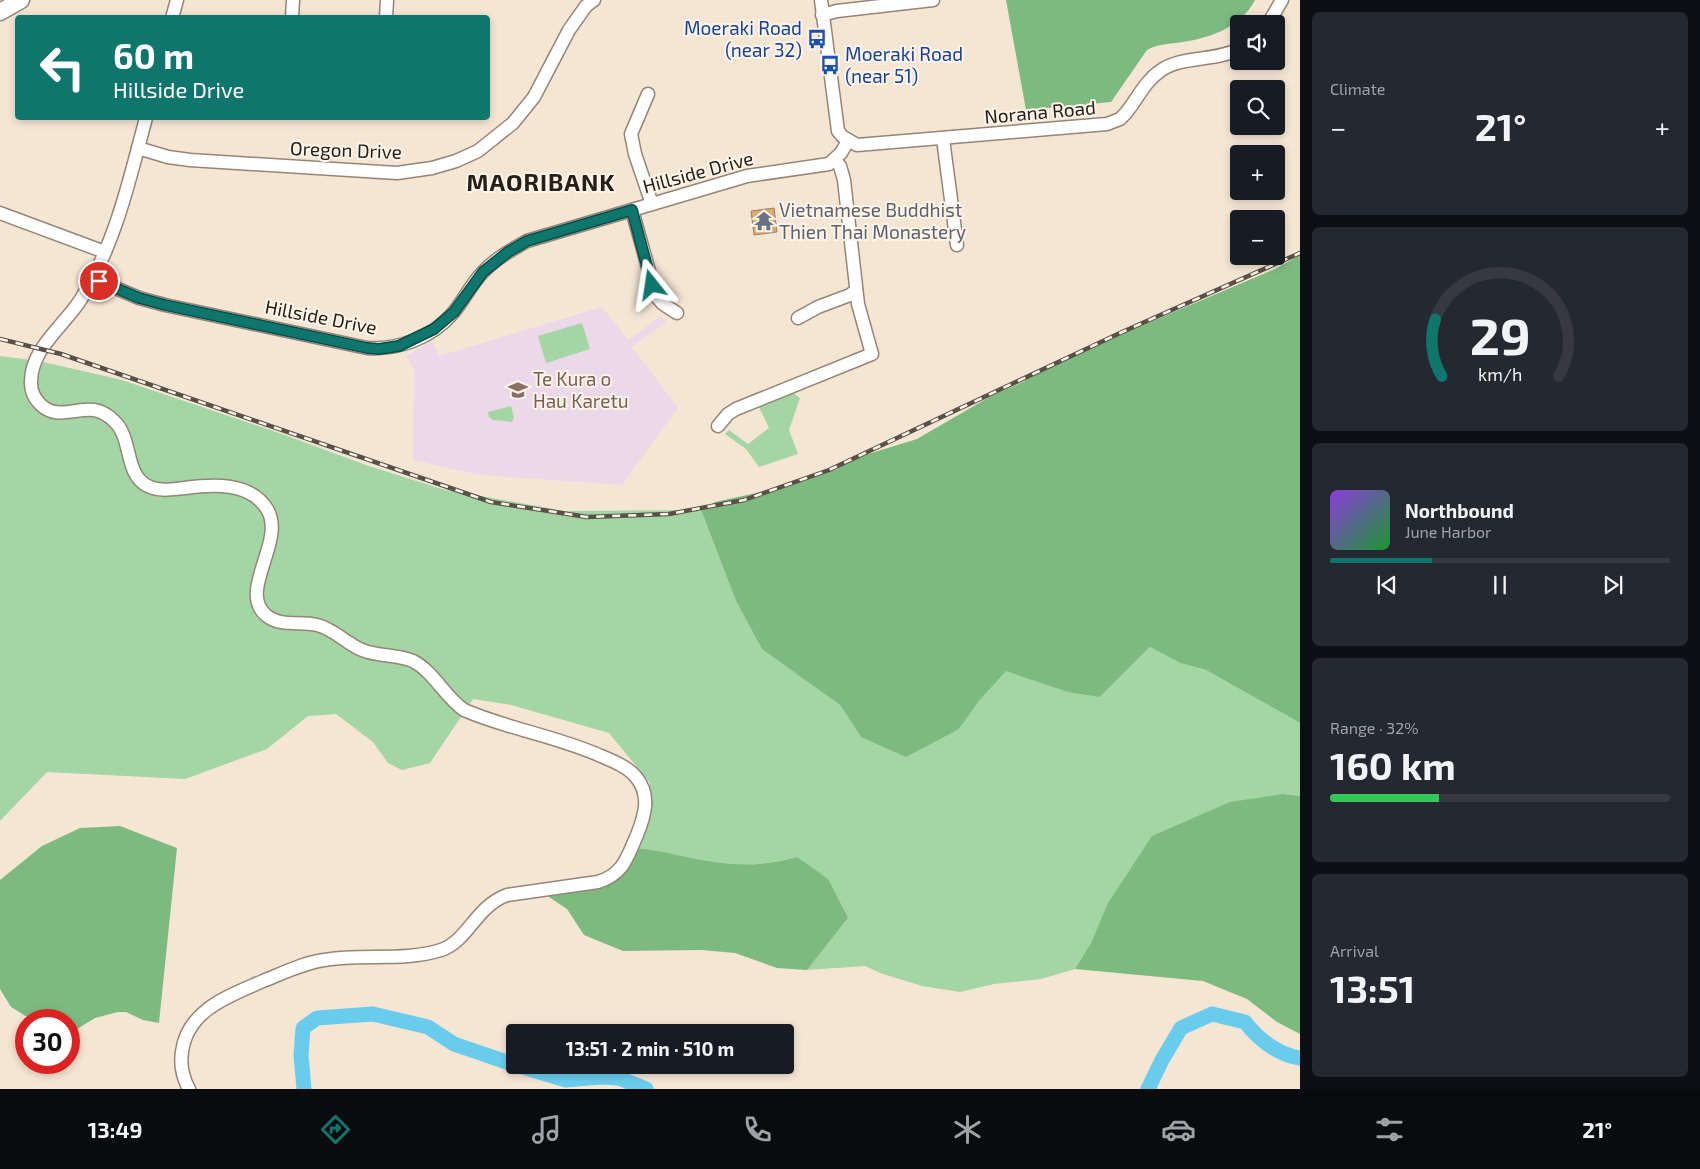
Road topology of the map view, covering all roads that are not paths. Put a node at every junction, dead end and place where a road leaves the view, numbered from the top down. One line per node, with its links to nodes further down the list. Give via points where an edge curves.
1 (21, 0): 9 (main road)
2 (177, 0): 10 (street)
3 (293, 0): 11 (street)
4 (387, 0): 12 (street)
5 (594, 0): 20 (street, Oregon Drive, via 569,30 534,97 513,123 478,151 456,161 397,173 190,160)
6 (821, 0): 13 (street)
7 (933, 0): 13 (street)
8 (1282, 0): 14 (street)
9 (0, 12)
10 (173, 15)
11 (292, 15)
12 (386, 15)
13 (822, 15): 19 (street, via 838,127)
14 (1273, 15)
15 (1230, 52): 18 (street, Norana Road, via 1166,67 1151,78 1120,119 1107,124)
16 (648, 94): 22 (street, via 631,134)
17 (145, 120): 20 (street)
18 (943, 139): 19 (street, Norana Road, via 862,146); 25 (street)
19 (848, 141): 21 (street)
20 (138, 148): 26 (street, via 118,223)
21 (834, 160): 22 (street, Hillside Drive, via 822,166 747,176); 28 (street, via 840,166 844,180)
22 (652, 204): 23 (street, Hillside Drive)
23 (632, 210): 27 (street, Hillside Drive, via 518,246 483,272 448,318 420,337 390,348 367,348 165,305); 29 (street, via 656,296)
24 (0, 213): 26 (street)
25 (957, 245)
26 (105, 252): 27 (street)
27 (92, 278): 32 (street, via 37,360 31,386 41,405 55,412 98,411 114,420 122,430 138,479 148,486 158,490 221,486 245,491 257,498 273,526 257,596 260,608 267,616 280,622 316,624 360,650 410,660 422,667 464,710 564,740 619,764 636,776 646,801 642,822 626,858 611,877 495,900 456,942 439,950 310,963 214,1004 194,1022 183,1045 181,1065)
28 (856, 290): 30 (street); 31 (street, via 872,354 736,409)
29 (677, 313)
30 (798, 318)
31 (718, 426)
32 (188, 1089)

